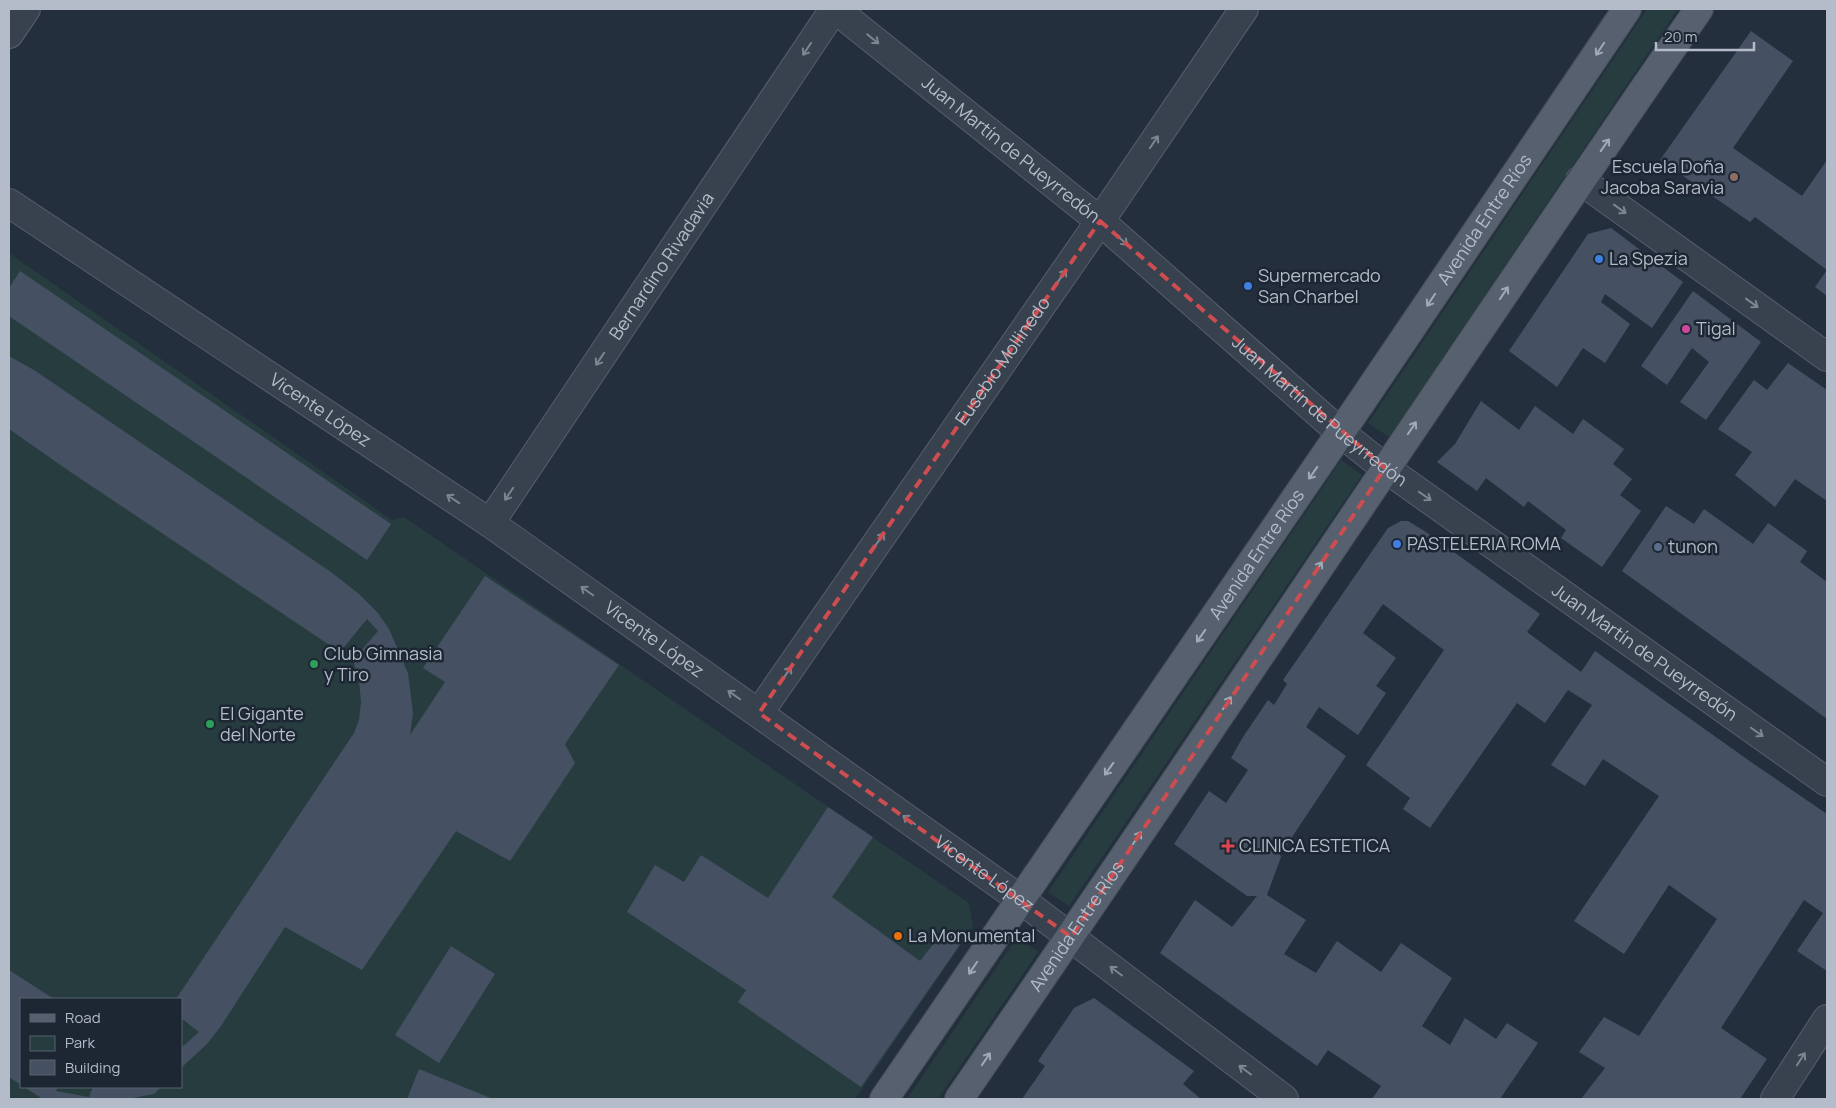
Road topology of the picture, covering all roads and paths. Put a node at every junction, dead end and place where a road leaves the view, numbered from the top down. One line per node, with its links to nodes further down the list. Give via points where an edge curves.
1 (26, 9): 6 (street)
2 (835, 9): 9 (street, Juan Martín de Pueyrredón, one-way to 9); 13 (street, Bernardino Rivadavia, one-way to 13)
3 (1244, 9): 9 (street, Eusebio Mollinedo, one-way to 3)
4 (1627, 9): 11 (main road, Avenida Entre Ríos, one-way to 11)
5 (1698, 9): 7 (main road, Avenida Entre Ríos, one-way to 5)
6 (9, 34)
7 (1580, 180): 10 (street, one-way to 10); 12 (main road, Avenida Entre Ríos, one-way to 7)
8 (9, 203): 13 (street, Vicente López, one-way to 8)
9 (1100, 221): 11 (street, Juan Martín de Pueyrredón, one-way to 11); 14 (street, Eusebio Mollinedo, one-way to 9)
10 (1827, 357)
11 (1341, 433): 12 (street, Juan Martín de Pueyrredón); 16 (main road, Avenida Entre Ríos, one-way to 16)
12 (1385, 468): 15 (street, Juan Martín de Pueyrredón, one-way to 15); 17 (main road, Avenida Entre Ríos, one-way to 12)
13 (490, 523): 14 (street, Vicente López, one-way to 13)
14 (759, 713): 16 (street, Vicente López, one-way to 14)
15 (1827, 782)
16 (1020, 899): 17 (street, Vicente López); 19 (main road, Avenida Entre Ríos, one-way to 19)
17 (1071, 937): 20 (main road, Avenida Entre Ríos, one-way to 17); 21 (street, Vicente López, one-way to 17)
18 (1827, 1019): 22 (street, one-way to 18)
19 (884, 1099)
20 (959, 1099)
21 (1284, 1099)
22 (1775, 1099)

